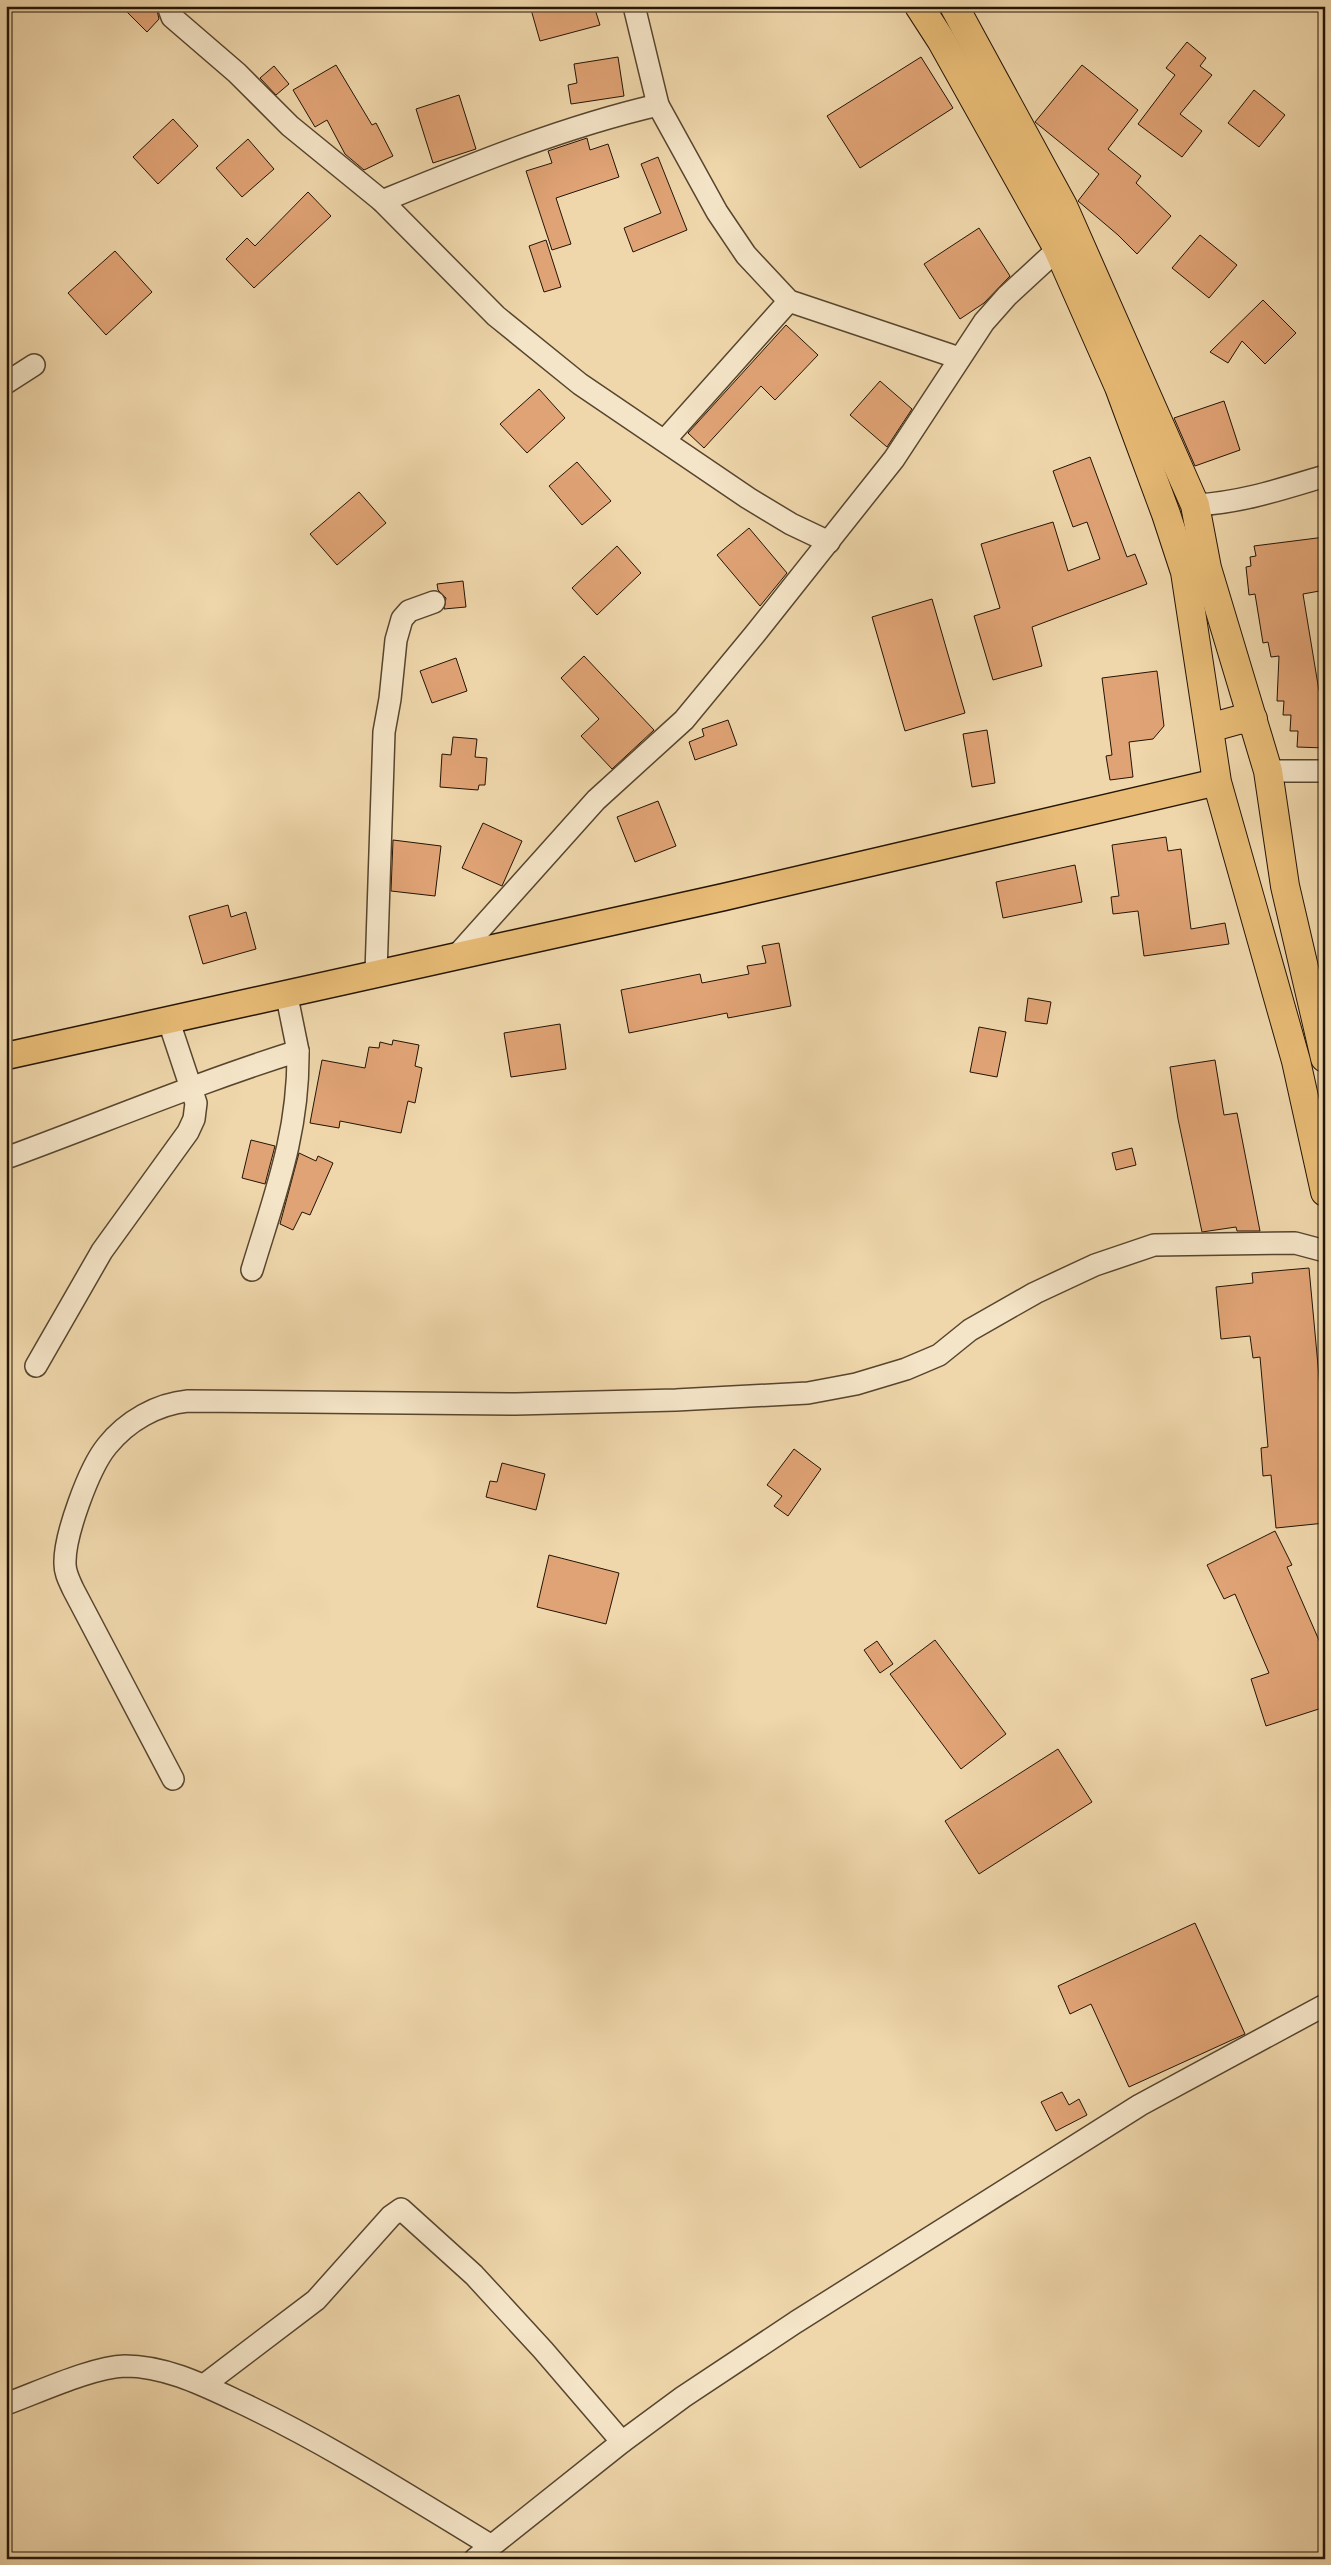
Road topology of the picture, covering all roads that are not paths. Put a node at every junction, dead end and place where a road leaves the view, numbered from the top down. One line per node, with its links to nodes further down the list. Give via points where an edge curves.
1 (168, 6): 6 (street, via 172,17 237,73 290,126)
2 (634, 6): 5 (street)
3 (918, 6): 7 (highway, via 941,40)
4 (954, 6): 14 (highway, via 1063,206)
5 (658, 105): 6 (street, via 603,118 517,146); 8 (street, via 717,212 746,255)
6 (382, 201): 12 (street, via 496,316 580,384)
7 (1058, 249): 9 (street, via 1007,296); 16 (highway, via 1119,387 1157,487)
8 (789, 301): 9 (street); 12 (street)
9 (959, 358): 15 (street, via 894,459)
10 (34, 365): 11 (street)
11 (6, 383)
12 (665, 440): 15 (street, via 748,498)
13 (1325, 476): 14 (street, via 1222,504)
14 (1196, 505): 16 (highway)
15 (828, 542): 25 (street, via 684,720 596,800)
16 (1196, 570): 18 (highway); 19 (highway)
17 (434, 602): 26 (street, via 409,610 402,619 396,640 384,732)
18 (1253, 720): 19 (highway, via 1238,720); 20 (highway)
19 (1209, 728): 22 (highway)
20 (1268, 771): 21 (street); 23 (highway)
21 (1325, 771)
22 (1217, 782): 24 (highway); 25 (main road, via 724,897)
23 (1278, 839): 24 (highway, via 1264,846); 31 (highway, via 1285,886)
24 (1236, 846): 32 (highway)
25 (458, 954): 26 (main road)
26 (376, 972): 27 (main road)
27 (286, 992): 28 (main road); 29 (street)
28 (168, 1019): 30 (main road); 33 (street)
29 (298, 1051): 33 (street); 37 (street, via 297,1093 290,1144)
30 (6, 1056)
31 (1325, 1057): 32 (highway)
32 (1296, 1061): 35 (highway)
33 (191, 1086): 34 (street, via 114,1119); 38 (street, via 196,1103 191,1126 102,1251)
34 (6, 1158)
35 (1325, 1192)
36 (1325, 1251): 39 (street, via 1295,1243 1154,1245 1095,1265 1035,1293 970,1330 938,1355 906,1369 856,1384 808,1393 516,1404 188,1401 150,1410 107,1445 94,1466 76,1512 65,1563 73,1589)
37 (252, 1270)
38 (36, 1366)
39 (172, 1779)
40 (1325, 2005): 43 (street, via 1140,2105 796,2322)
41 (204, 2385): 42 (street, via 155,2368 123,2366 100,2370); 43 (street, via 316,2300 391,2216 402,2209 474,2275 544,2350); 44 (street, via 287,2424)
42 (6, 2404)
43 (622, 2442): 44 (street)
44 (482, 2552)

